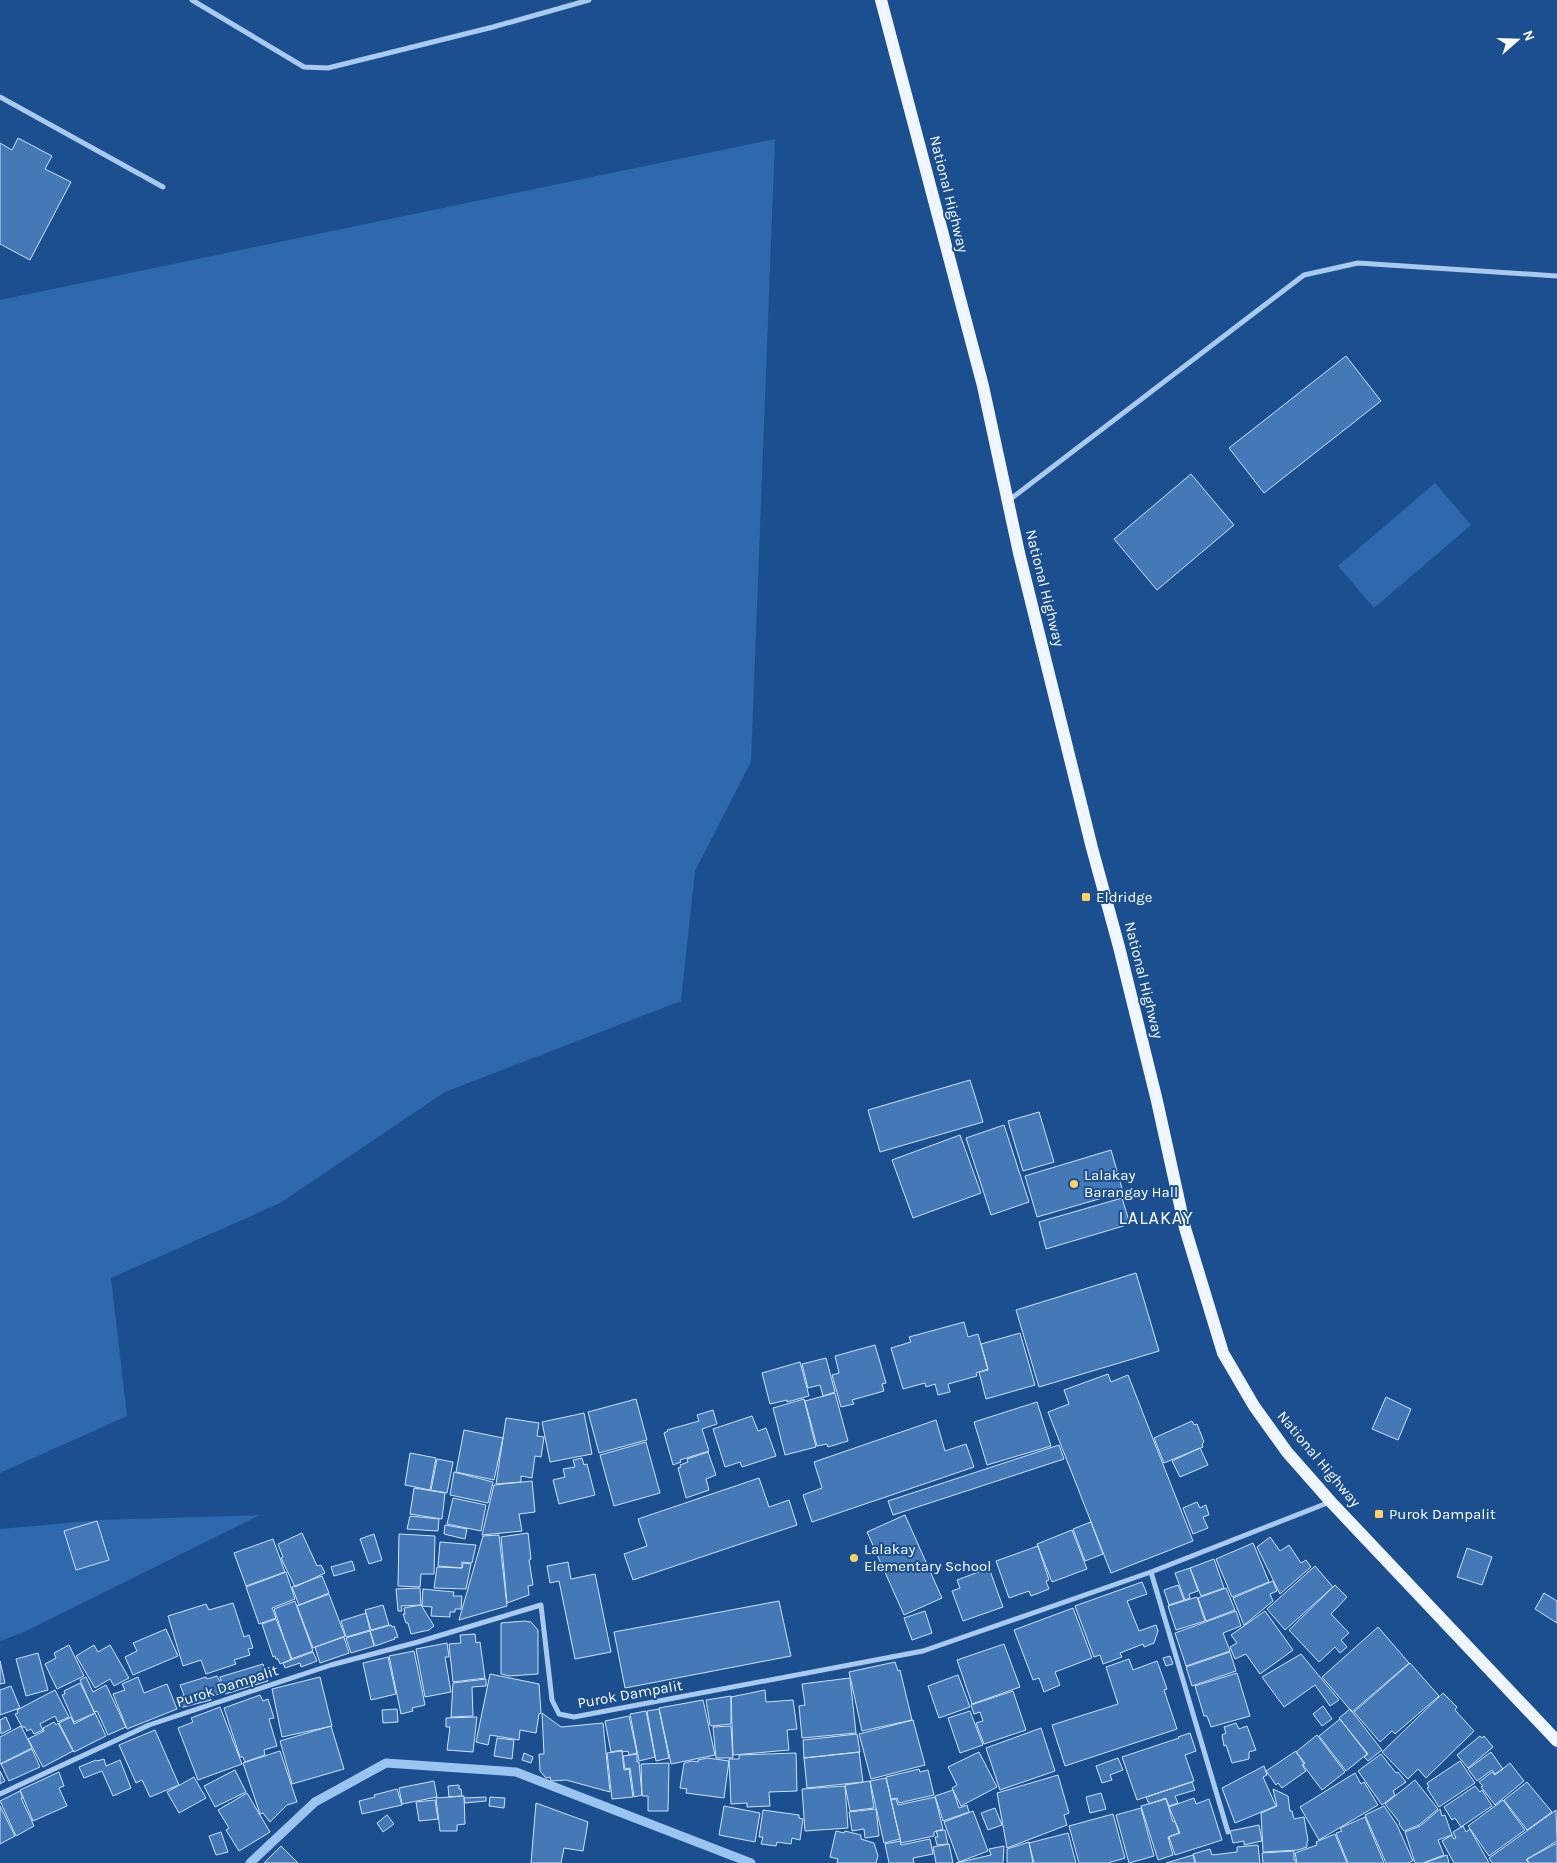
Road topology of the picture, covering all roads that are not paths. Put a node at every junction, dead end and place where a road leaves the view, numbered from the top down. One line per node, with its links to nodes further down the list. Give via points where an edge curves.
1 (192, 0): 2 (street, via 304,67 328,68)
2 (590, 0)
3 (881, 0): 7 (main road, National Highway, via 983,386)
4 (0, 97): 5 (street)
5 (163, 187)
6 (1557, 276): 7 (street, via 1358,263 1304,275)
7 (1007, 502): 8 (main road, National Highway, via 1092,848 1122,956 1185,1228 1223,1353 1254,1406)
8 (1331, 1502): 9 (street, Purok Dampalit); 10 (main road, National Highway)
9 (1151, 1572): 11 (street, Purok Dampalit, via 923,1651 574,1717 559,1714 552,1700 541,1605 331,1665 149,1726); 12 (street)
10 (1557, 1742)
11 (0, 1794)
12 (1228, 1832)

